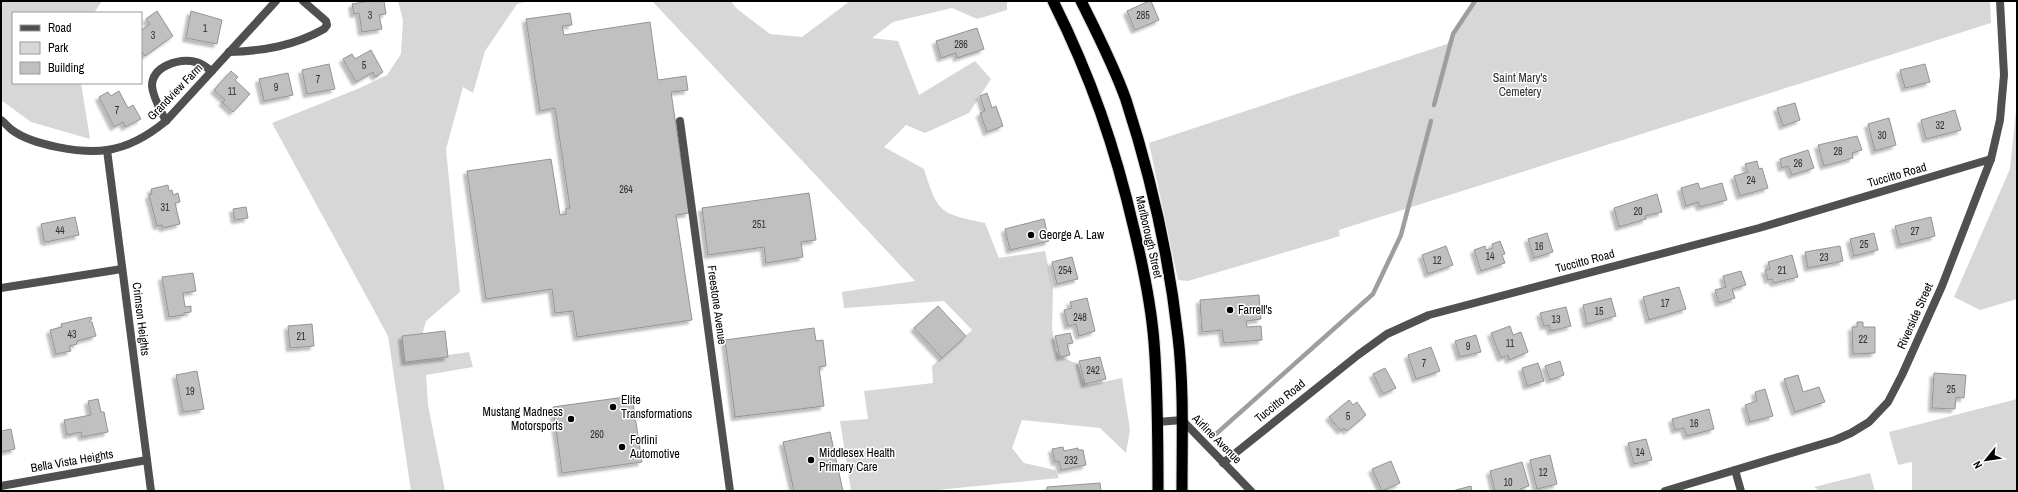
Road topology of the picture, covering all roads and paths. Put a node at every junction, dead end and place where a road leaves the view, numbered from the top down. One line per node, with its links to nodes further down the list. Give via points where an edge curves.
1 (276, 1): 6 (street, Grandview Farm)
2 (303, 1): 6 (street, via 326,21 324,29 289,44 261,51)
3 (1053, 1): 16 (highway, Marlborough Street, via 1090,79 1114,148 1124,188 1145,274 1154,341)
4 (1081, 1): 15 (highway, Marlborough Street, via 1113,68 1125,100 1152,194 1169,268 1179,338)
5 (2000, 1): 12 (street, Riverside Street, via 2004,75 2000,120)
6 (229, 52): 7 (street, Grandview Farm)
7 (212, 71): 9 (street, Grandview Farm); 9 (street, via 198,62 187,61 171,64 159,70 154,77 152,88)
8 (1, 120): 11 (street, Grandview Farm, via 13,130 34,140 62,147)
9 (166, 121): 11 (street, Grandview Farm, via 151,133)
10 (680, 122): 22 (street, Freestone Avenue)
11 (107, 150): 13 (street, Crimson Heights)
12 (1991, 159): 18 (street, Tuccitto Road, via 1759,228 1429,315 1387,334); 19 (street, Riverside Street, via 1942,286 1888,402 1878,414 1851,433)
13 (122, 269): 14 (street); 17 (street, Crimson Heights)
14 (1, 288)
15 (1182, 420): 16 (street, Airline Avenue); 18 (street, Airline Avenue); 24 (highway, Marlborough Street)
16 (1158, 422): 23 (highway, Marlborough Street)
17 (147, 460): 20 (street, Bella Vista Heights); 21 (street, Crimson Heights)
18 (1223, 463): 25 (street, Airline Avenue)
19 (1735, 470): 26 (street, Riverside Street); 27 (street)
20 (1, 486)
21 (151, 491)
22 (730, 491)
23 (1158, 491)
24 (1182, 491)
25 (1251, 491)
26 (1665, 491)
27 (1741, 491)

